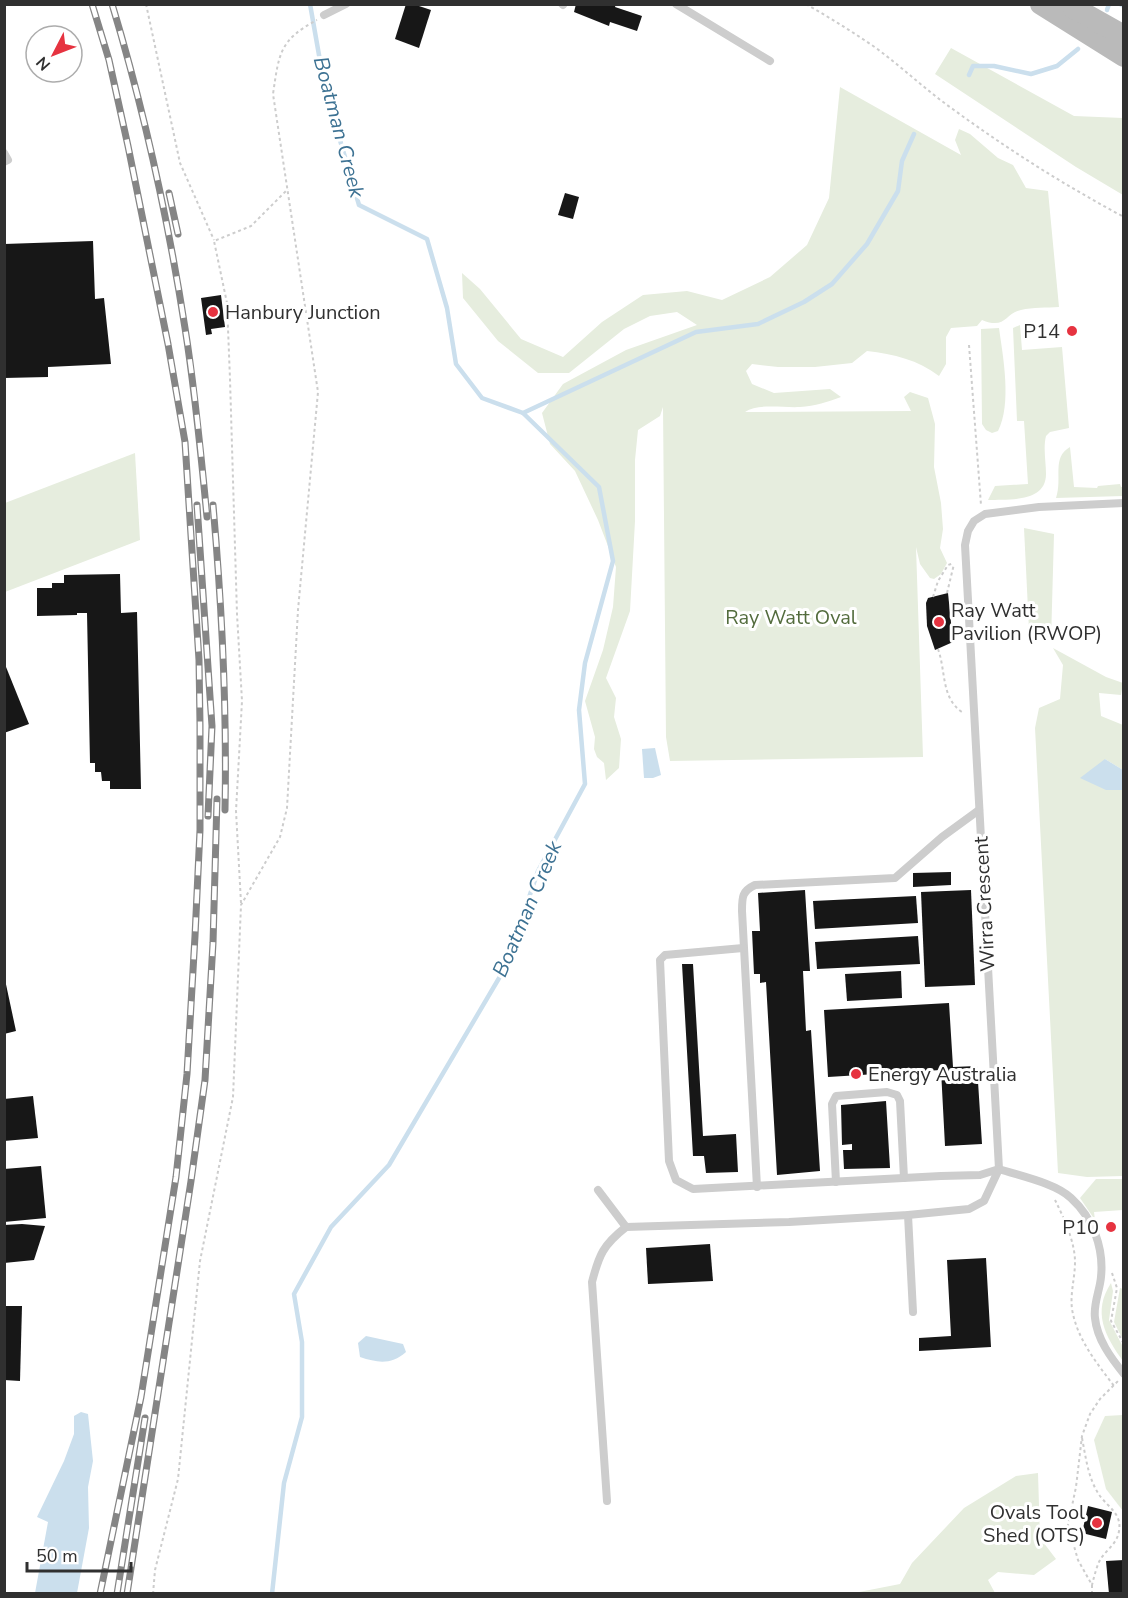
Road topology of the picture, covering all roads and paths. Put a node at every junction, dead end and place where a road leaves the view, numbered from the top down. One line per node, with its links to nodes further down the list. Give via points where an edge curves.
1 (146, 4): 15 (path, via 180,163)
2 (346, 4): 7 (lane)
3 (676, 4): 10 (lane)
4 (806, 4): 14 (path, via 877,49 1010,150)
5 (1041, 4): 9 (main road)
6 (1067, 4): 8 (main road)
7 (324, 15): 13 (path, via 297,30 280,52 273,94)
8 (1124, 36)
9 (1124, 56)
10 (770, 60)
11 (4, 153): 12 (lane, via 8,160)
12 (4, 162)
13 (288, 189): 15 (path, via 251,226); 24 (path, via 318,392 298,610 287,808 280,837)
14 (1124, 217)
15 (214, 241): 24 (path, via 227,303 242,702 236,811)
16 (969, 345): 18 (path)
17 (1124, 503): 18 (lane, via 1039,507)
18 (981, 516): 22 (lane, Wirra Crescent, via 968,531 965,545)
19 (947, 593): 20 (path, via 954,563 938,580)
20 (933, 597)
21 (938, 649): 22 (path, via 952,705)
22 (974, 714): 23 (lane, Wirra Crescent)
23 (979, 810): 25 (lane, via 895,878 755,885 746,890 742,898); 26 (lane, Wirra Crescent)
24 (241, 905): 42 (path, via 233,1097 200,1261 178,1479)
25 (743, 948): 29 (lane); 29 (lane, via 665,955 660,960 669,1161 676,1180 693,1189)
26 (999, 1169): 27 (lane, via 980,1175); 32 (lane, via 984,1201 969,1209); 37 (lane, via 1071,1197 1090,1221 1101,1248 1096,1327)
27 (904, 1178): 28 (lane); 28 (lane, via 900,1101 897,1095 887,1092 834,1099)
28 (836, 1182): 29 (lane)
29 (757, 1187)
30 (598, 1190): 33 (lane)
31 (1052, 1194): 38 (path, via 1073,1246 1072,1307 1076,1325)
32 (908, 1215): 33 (lane); 35 (lane)
33 (626, 1227): 40 (lane, via 598,1256 592,1282)
34 (1112, 1272): 36 (path, via 1117,1288 1111,1321)
35 (913, 1312)
36 (1124, 1344)
37 (1124, 1375): 38 (path)
38 (1113, 1386): 39 (path, via 1090,1414)
39 (1082, 1436): 41 (path, via 1068,1525 1078,1560); 41 (path, via 1089,1475 1119,1520 1119,1533 1099,1560)
40 (607, 1501)
41 (1092, 1585): 43 (path)
42 (153, 1593)
43 (1092, 1593)

